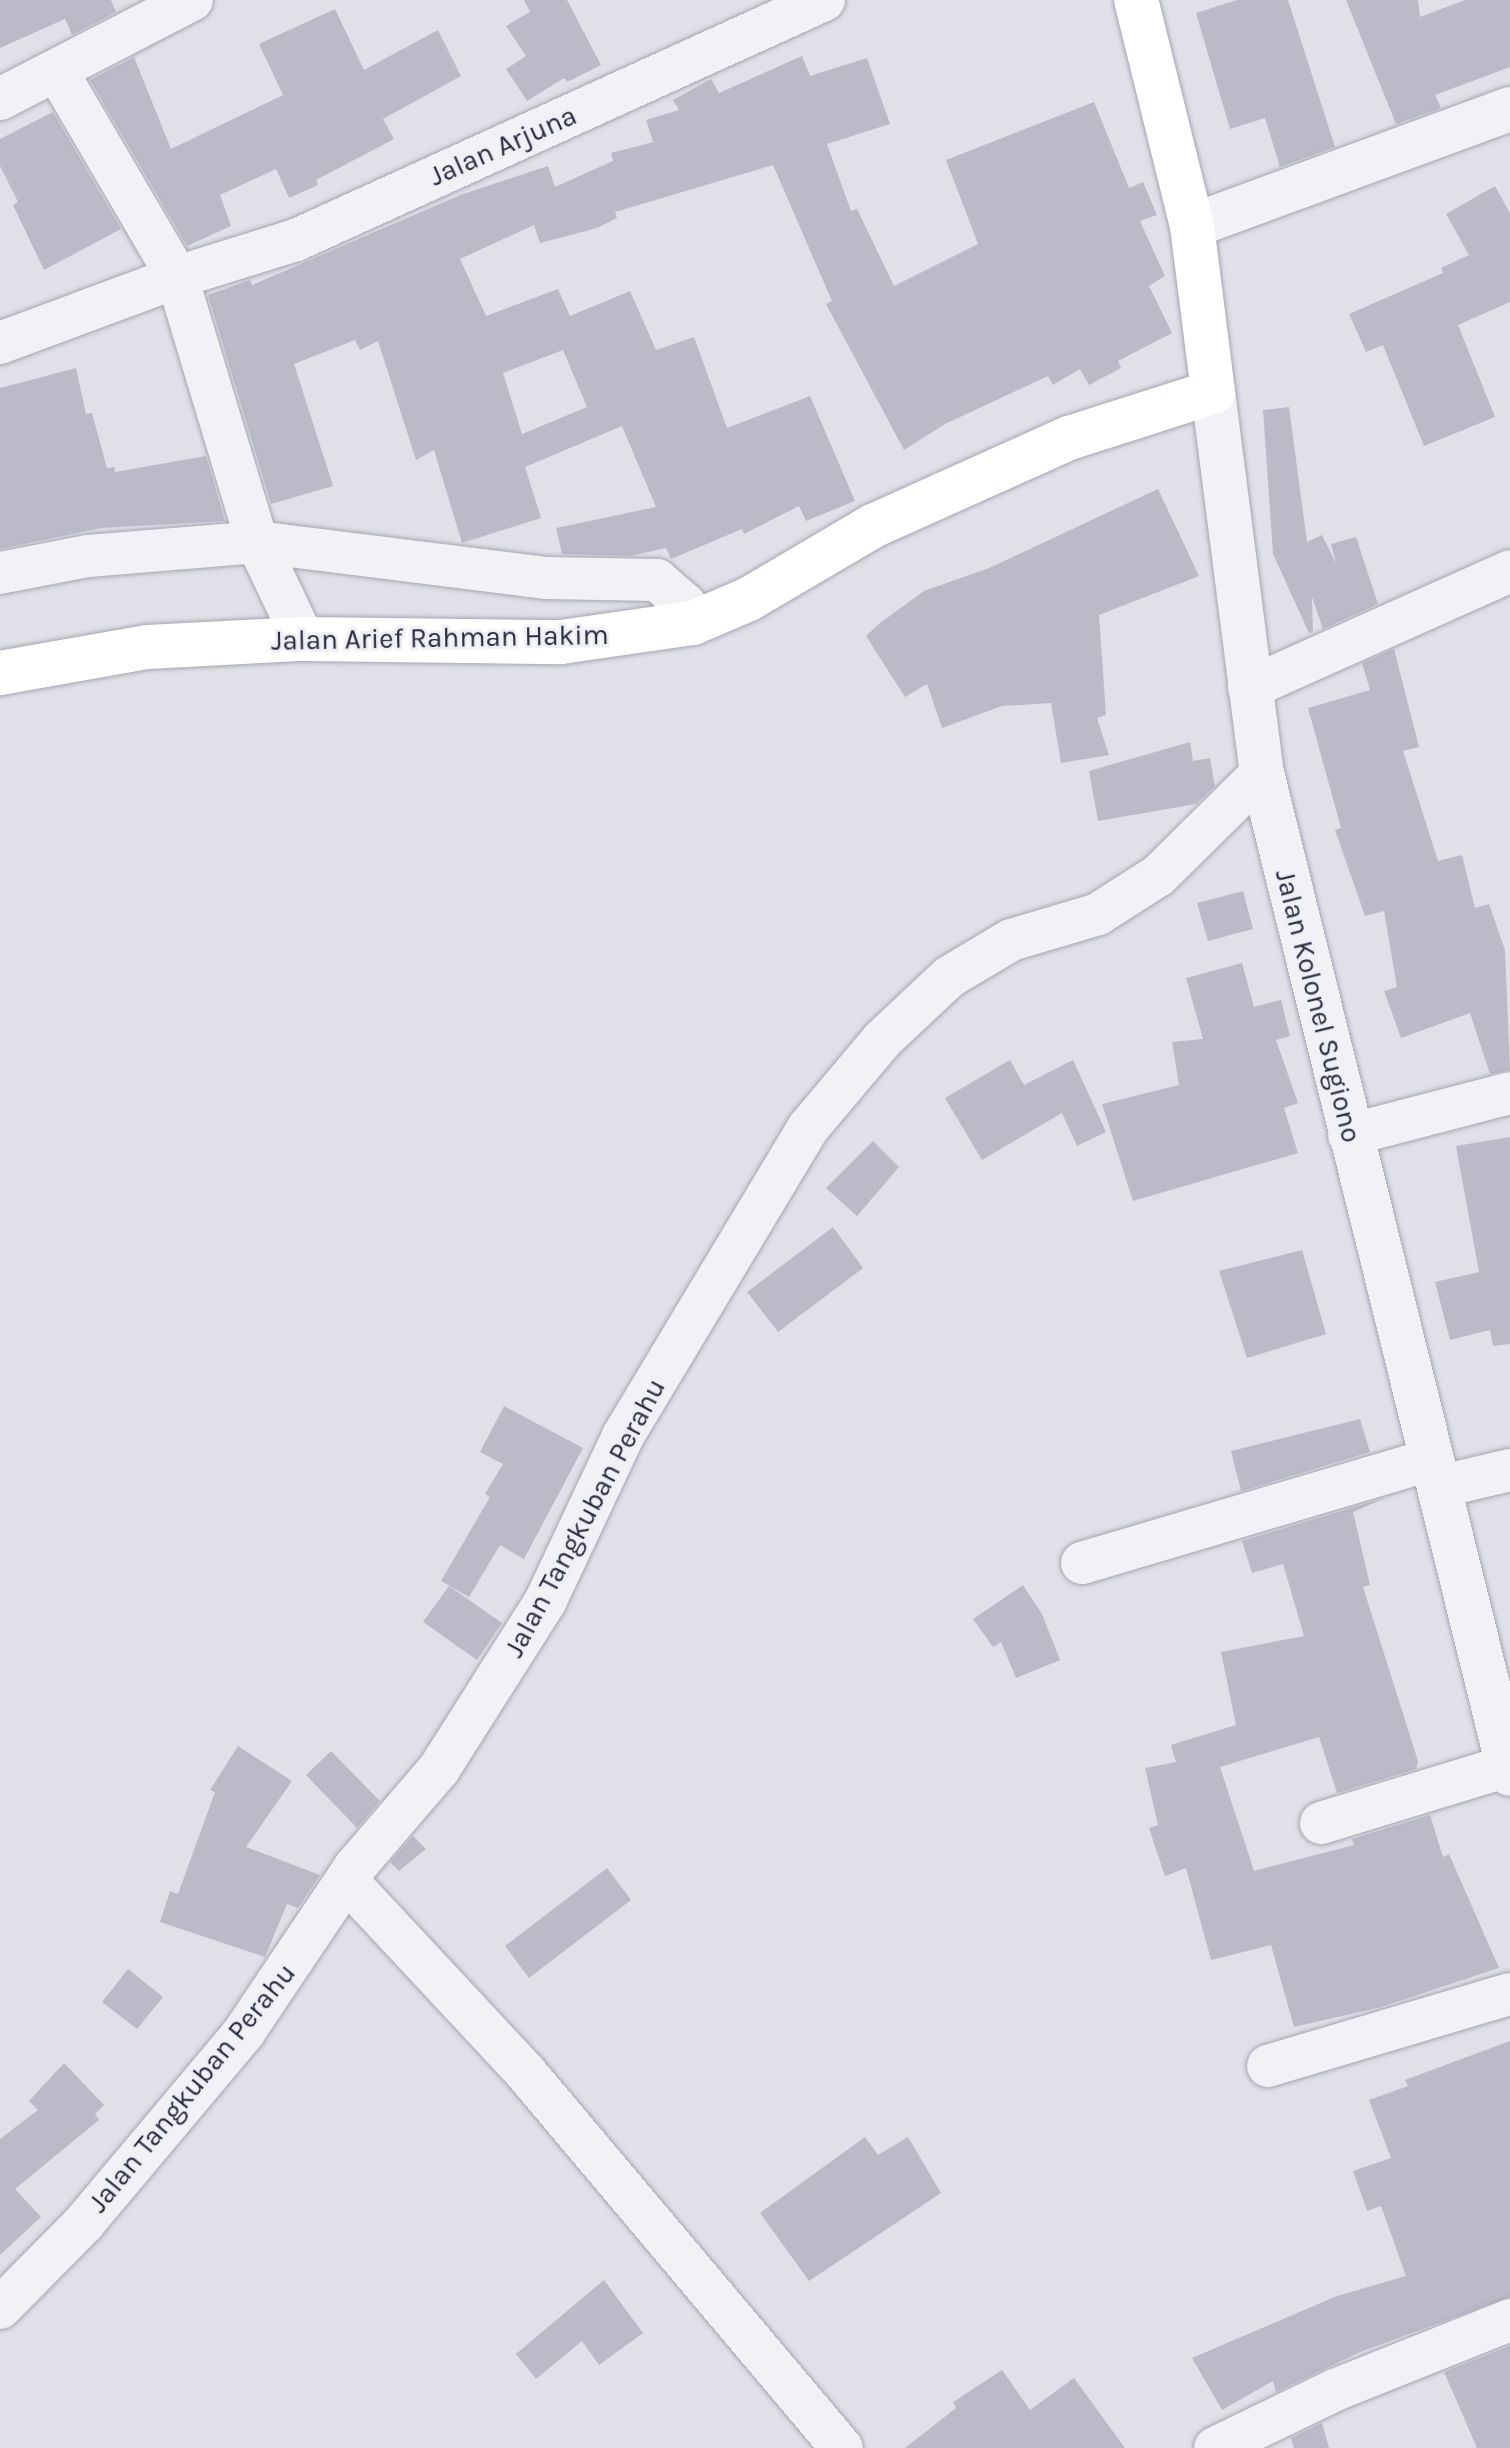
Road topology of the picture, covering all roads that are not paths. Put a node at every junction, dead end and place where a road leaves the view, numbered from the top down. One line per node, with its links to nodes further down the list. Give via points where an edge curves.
1 (192, 0): 4 (street)
2 (824, 0): 8 (street, Jalan Arjuna, via 296,240)
3 (1136, 0): 7 (main road, Jalan Kolonel Sugiono)
4 (58, 73): 5 (street); 8 (street)
5 (0, 99)
6 (1510, 109): 7 (street)
7 (1192, 226): 10 (main road, Jalan Kolonel Sugiono)
8 (177, 277): 9 (street, Jalan Arjuna); 11 (street)
9 (0, 343)
10 (1213, 392): 14 (main road, Jalan Arief Rahman Hakim, via 1069,438 873,526 749,599); 17 (street, Jalan Kolonel Sugiono)
11 (257, 542): 13 (street, via 88,556); 14 (street, via 547,578 657,580 685,604); 15 (street)
12 (1510, 571): 17 (street)
13 (0, 573)
14 (693, 623): 15 (main road, Jalan Arief Rahman Hakim, via 561,642)
15 (303, 639): 16 (main road, Jalan Arief Rahman Hakim, via 148,647)
16 (0, 673)
17 (1249, 688): 18 (street, Jalan Kolonel Sugiono)
18 (1262, 773): 20 (street, Jalan Kolonel Sugiono); 26 (street, Jalan Tangkuban Perahu, via 1159,875 1098,914 1011,940 949,977 882,1040 808,1128 623,1436 545,1602 439,1769 355,1867)
19 (1510, 1093): 20 (street)
20 (1349, 1135): 22 (street, Jalan Kolonel Sugiono)
21 (1510, 1470): 22 (street)
22 (1434, 1473): 23 (street); 24 (street, Jalan Kolonel Sugiono)
23 (1082, 1563)
24 (1509, 1770): 25 (street)
25 (1321, 1823)
26 (349, 1883): 29 (street, Jalan Tangkuban Perahu, via 244,2032 84,2223); 31 (street, via 526,2073)
27 (1510, 1994): 28 (street)
28 (1268, 2066)
29 (0, 2308)
30 (1510, 2320): 32 (street, via 1335,2390)
31 (842, 2448)
32 (1215, 2448)

